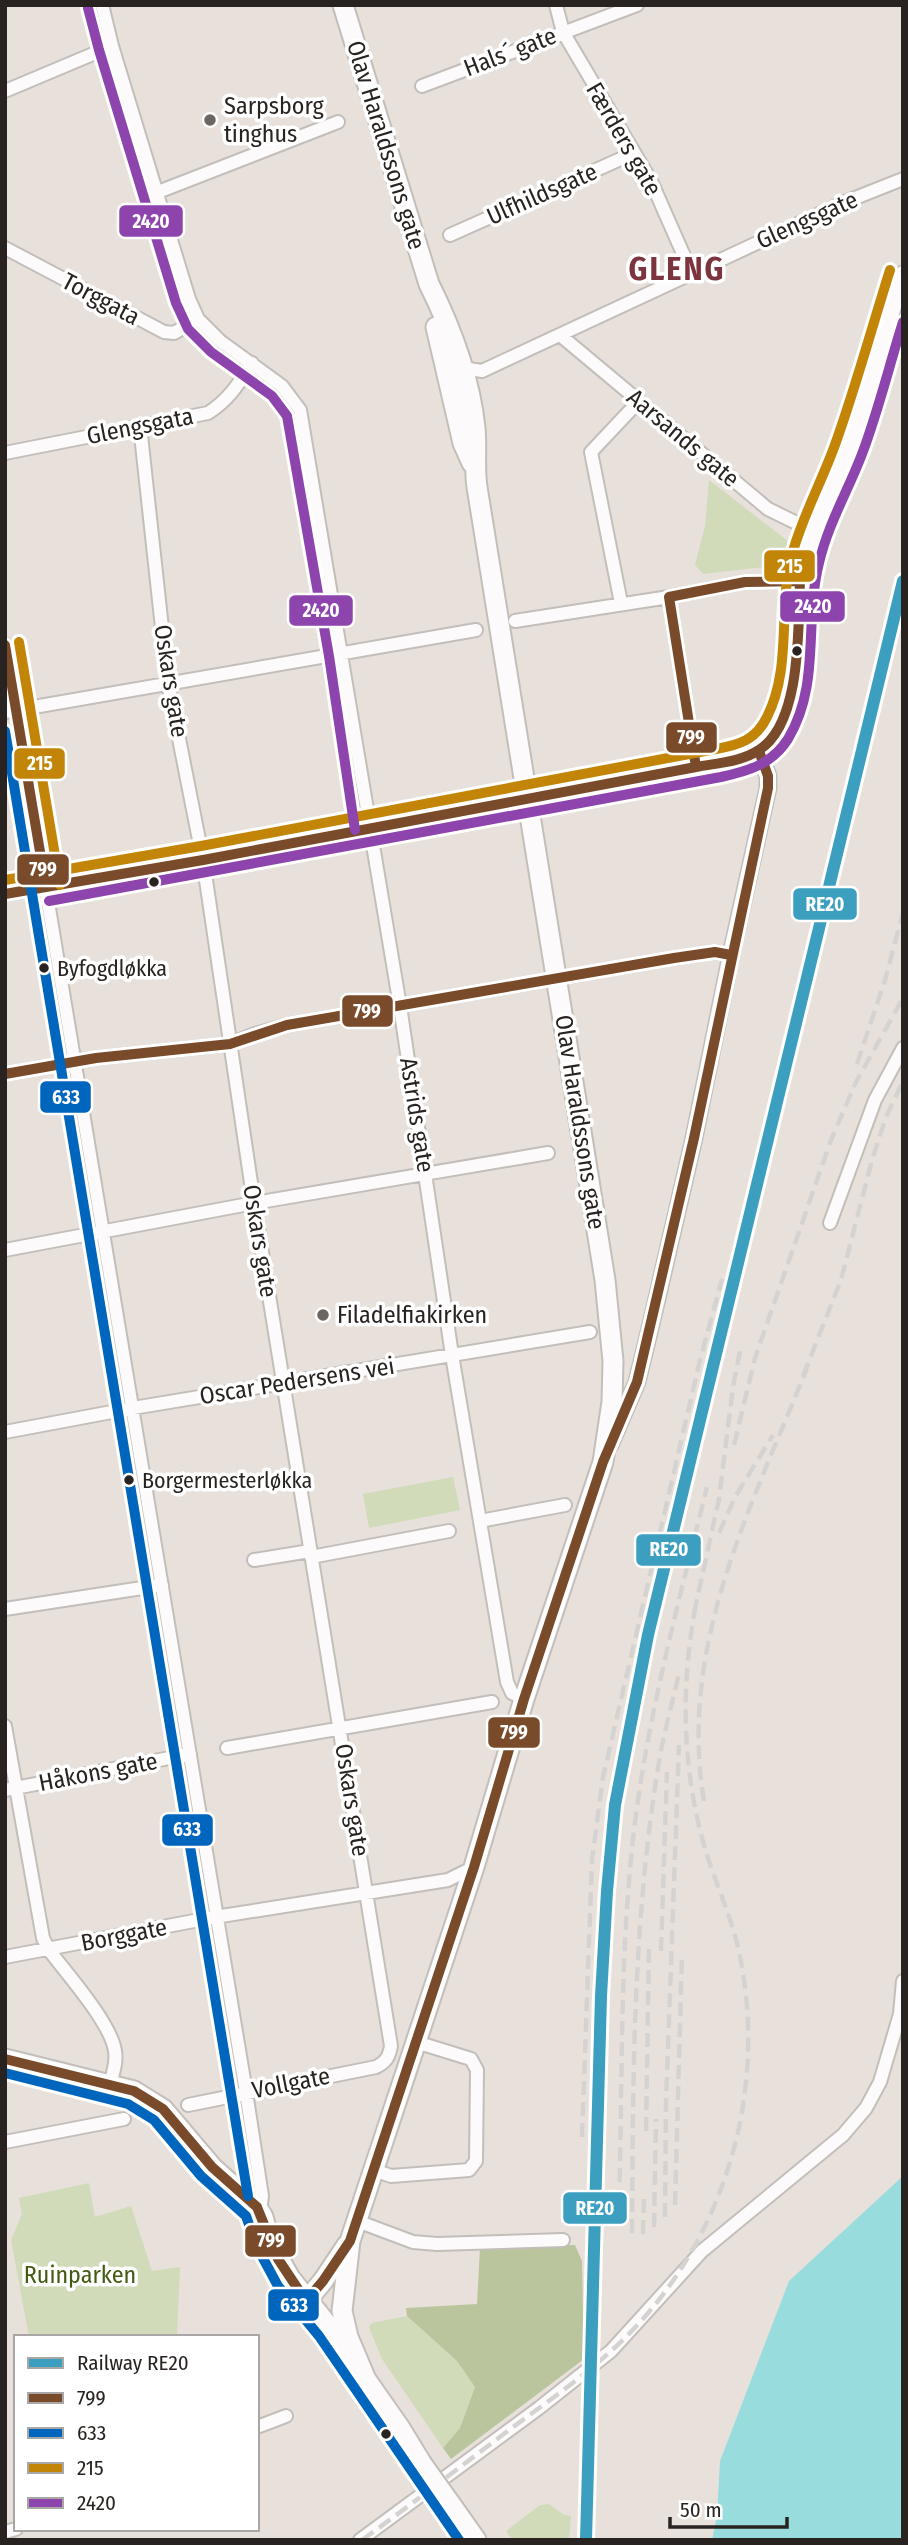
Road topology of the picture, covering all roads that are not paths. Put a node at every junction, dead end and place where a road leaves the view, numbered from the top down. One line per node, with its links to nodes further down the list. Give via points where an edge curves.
1 (102, 5): 6 (street)
2 (343, 5): 17 (main road, Olav Haraldssons gate)
3 (556, 5): 5 (street, Færders gate)
4 (637, 5): 5 (street, Hals´ gate)
5 (564, 32): 7 (street, Hals´ gate); 10 (street, Færders gate)
6 (112, 46): 8 (street); 12 (street)
7 (422, 86)
8 (5, 91)
9 (338, 121): 12 (street)
10 (634, 153): 13 (street, Ulfhildsgate); 15 (street, Færders gate)
11 (903, 179): 15 (street, Glengsgate)
12 (158, 192): 18 (street)
13 (450, 235)
14 (5, 248): 18 (street, Torggata, via 164,332 174,333)
15 (692, 274): 19 (street, Glengsgate)
16 (903, 274): 26 (street, via 849,449)
17 (429, 284): 21 (main road, Olav Haraldssons gate); 25 (main road, Olav Haraldssons gate, via 463,443)
18 (198, 319): 20 (street, Astrids gate)
19 (560, 335): 21 (street, via 482,371); 22 (street, Aarsands gate)
20 (252, 363): 23 (street, Glengsgata, via 223,404 208,413); 33 (street, Astrids gate, via 282,386 300,410)
21 (469, 370): 25 (main road, Olav Haraldssons gate)
22 (639, 401): 26 (street, Aarsands gate, via 768,509); 29 (street, via 591,452)
23 (140, 426): 24 (street, Glengsgata); 34 (street, Oskars gate)
24 (5, 453)
25 (474, 467): 38 (main road, Olav Haraldssons gate)
26 (813, 531): 27 (street)
27 (800, 581): 28 (street, via 744,582); 36 (street, via 792,693 780,724)
28 (669, 597): 29 (street); 37 (street)
29 (621, 603): 30 (street)
30 (515, 621)
31 (475, 630): 33 (street)
32 (5, 644): 35 (street)
33 (343, 654): 34 (street); 39 (street, Astrids gate)
34 (168, 683): 35 (street); 40 (street, Oskars gate)
35 (11, 711): 41 (street)
36 (759, 751): 37 (street); 43 (street, via 768,788)
37 (696, 767): 38 (street)
38 (526, 798): 39 (street); 44 (main road, Olav Haraldssons gate)
39 (369, 828): 40 (street); 45 (street, Astrids gate)
40 (203, 860): 41 (street); 46 (street, Oskars gate)
41 (46, 887): 42 (street); 48 (street)
42 (5, 894)
43 (731, 955): 44 (street, via 716,952); 61 (street, via 637,1382)
44 (556, 979): 45 (street); 61 (main road, Olav Haraldssons gate, via 612,1332 612,1402)
45 (400, 1006): 46 (street, via 287,1025); 51 (street, Astrids gate)
46 (230, 1044): 48 (street); 52 (street, Oskars gate)
47 (903, 1048): 53 (street, via 875,1100)
48 (75, 1062): 49 (street); 54 (street)
49 (5, 1074)
50 (548, 1153): 51 (street)
51 (426, 1175): 52 (street); 57 (street, Astrids gate)
52 (254, 1203): 54 (street); 58 (street, Oskars gate)
53 (830, 1223)
54 (104, 1232): 55 (street); 59 (street)
55 (5, 1250)
56 (590, 1332): 57 (street, Oscar Pedersens vei)
57 (452, 1355): 58 (street, Oscar Pedersens vei); 63 (street, Astrids gate)
58 (283, 1383): 59 (street, Oscar Pedersens vei); 65 (street, Oskars gate)
59 (133, 1408): 60 (street, Oscar Pedersens vei); 67 (street)
60 (5, 1432)
61 (603, 1462): 69 (main road, Olav Haraldssons gate)
62 (565, 1505): 63 (street)
63 (480, 1521): 69 (street, Astrids gate, via 507,1682 512,1693)
64 (449, 1531): 65 (street)
65 (310, 1554): 66 (street); 72 (street, Oskars gate)
66 (254, 1560)
67 (162, 1585): 68 (street); 74 (street)
68 (5, 1609)
69 (524, 1699): 76 (main road, Olav Haraldssons gate)
70 (492, 1702): 72 (street)
71 (5, 1726): 75 (street)
72 (340, 1728): 73 (street); 77 (street, Oskars gate)
73 (228, 1748)
74 (190, 1754): 75 (street, Håkons gate); 78 (street)
75 (11, 1788): 79 (street)
76 (474, 1867): 77 (street, Borggate, via 448,1880); 82 (main road, Olav Haraldssons gate)
77 (367, 1892): 78 (street, Borggate); 83 (street, Oskars gate)
78 (215, 1917): 79 (street, Borggate); 86 (street)
79 (49, 1950): 80 (street, Borggate); 85 (street, via 109,2031 116,2061)
80 (5, 1957)
81 (902, 1981): 100 (street, via 900,2014 880,2082 843,2135 702,2251 611,2351)
82 (416, 2042): 90 (main road, Olav Haraldssons gate); 90 (street, via 471,2059 477,2070 476,2161 469,2170 391,2176)
83 (390, 2054): 86 (street, Vollgate, via 376,2067)
84 (5, 2059): 85 (main road)
85 (110, 2084): 91 (main road, via 134,2091 163,2109 212,2167)
86 (246, 2092): 87 (street, Vollgate); 91 (street, via 262,2196)
87 (188, 2105)
88 (124, 2119): 89 (street)
89 (5, 2142)
90 (374, 2170): 92 (main road, Olav Haraldssons gate)
91 (257, 2207): 95 (main road, via 278,2259)
92 (357, 2221): 93 (street, via 413,2242); 94 (main road, Olav Haraldssons gate)
93 (562, 2240)
94 (350, 2241): 95 (main road); 96 (main road, via 342,2311)
95 (306, 2301): 96 (main road); 99 (main road, via 322,2336 392,2434)
96 (367, 2382): 99 (main road)
97 (286, 2416): 98 (street)
98 (259, 2426)
99 (422, 2464): 101 (main road, bridge)
100 (360, 2540)
101 (477, 2540)

